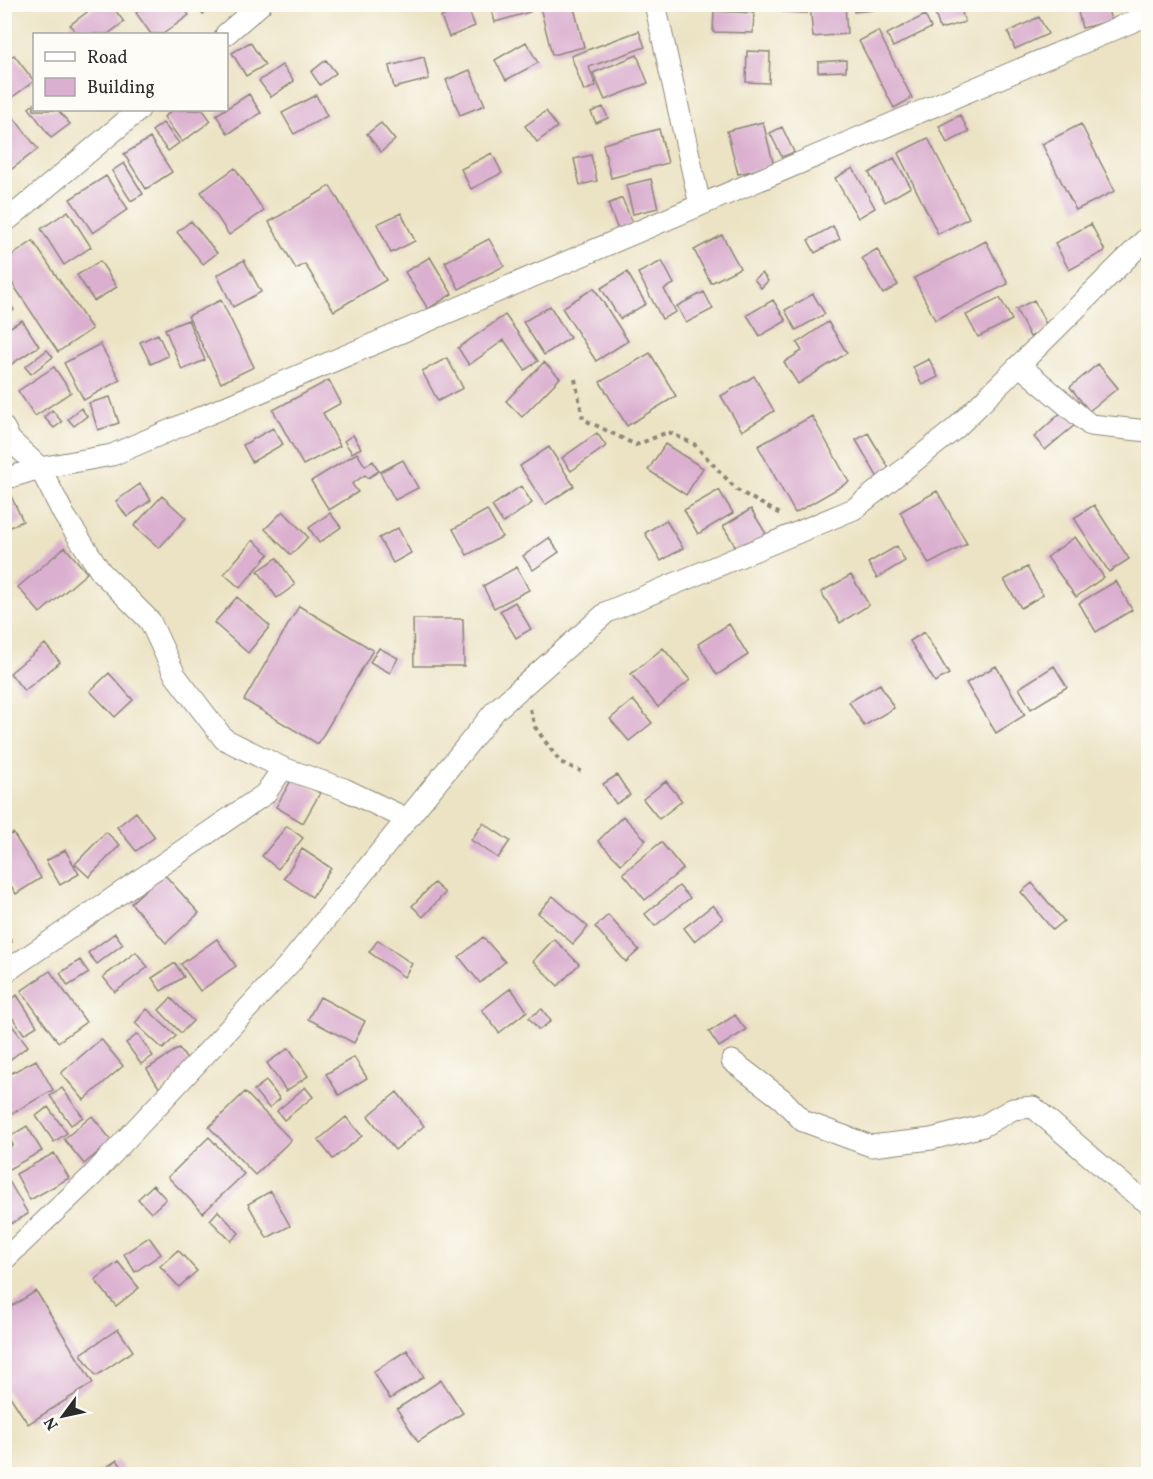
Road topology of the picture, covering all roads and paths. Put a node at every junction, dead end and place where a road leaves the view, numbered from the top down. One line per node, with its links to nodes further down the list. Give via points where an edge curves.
1 (261, 4): 4 (street)
2 (655, 4): 6 (street)
3 (1149, 15): 6 (street)
4 (227, 33)
5 (138, 111): 7 (street)
6 (700, 206): 13 (street, via 112,455)
7 (4, 223)
8 (1149, 237): 9 (street)
9 (1019, 365): 12 (street, via 1090,425); 15 (street, via 956,428 854,509)
10 (575, 379): 15 (path, via 583,419 636,445 668,432 694,444 737,490)
11 (4, 428): 13 (street, via 10,440)
12 (1149, 431)
13 (40, 468): 14 (street); 17 (street, via 64,515 101,572 150,621 175,675 224,740)
14 (4, 479)
15 (806, 529): 16 (street, via 607,612)
16 (524, 685): 18 (path, via 535,726 560,762); 19 (street, via 495,711)
17 (284, 768): 19 (street, via 344,789); 20 (street, via 265,794)
18 (582, 771)
19 (407, 819): 23 (street, via 290,963 92,1176)
20 (4, 973)
21 (732, 1061): 22 (street, via 782,1099 803,1121 871,1146 932,1139 983,1126 1013,1109 1033,1107)
22 (1149, 1203)
23 (4, 1260)

